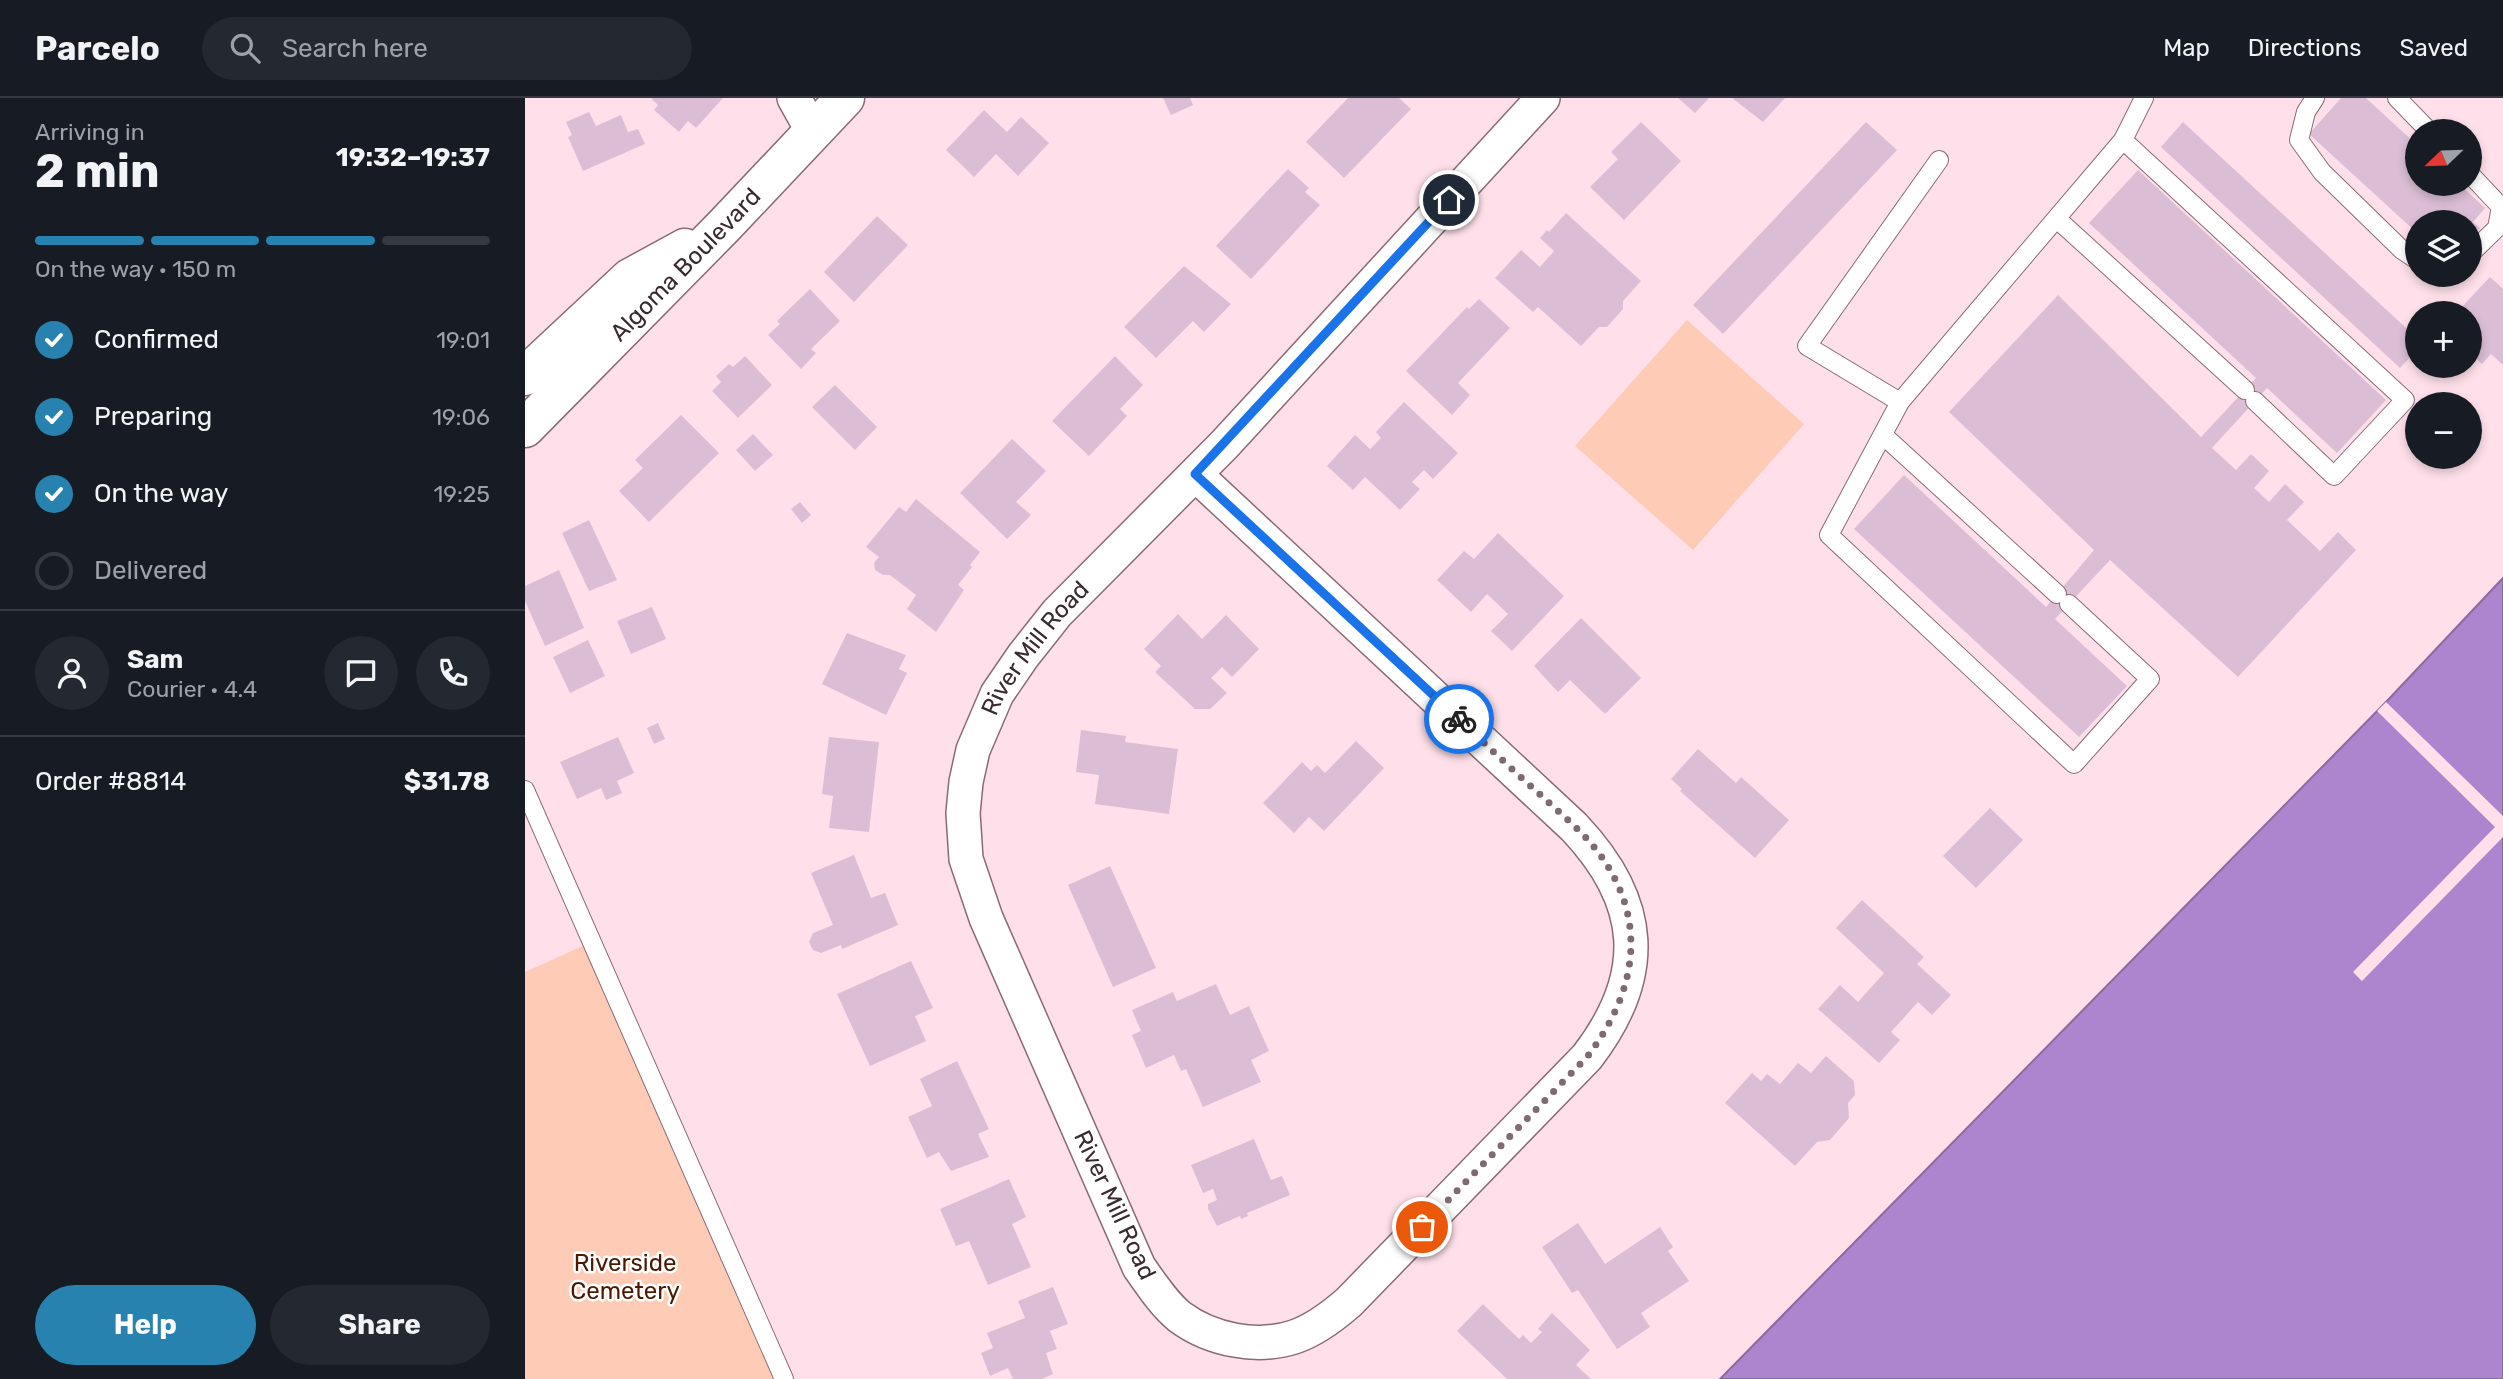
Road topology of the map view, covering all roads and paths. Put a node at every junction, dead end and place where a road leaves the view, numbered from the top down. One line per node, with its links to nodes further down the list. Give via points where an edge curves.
1 (794, 98): 8 (street)
2 (845, 98): 8 (main road, Algoma Boulevard)
3 (1543, 98): 20 (street, River Mill Road)
4 (2144, 98): 9 (lane)
5 (2315, 98): 15 (lane, via 2305,112 2299,140 2322,172)
6 (2397, 98): 7 (lane)
7 (2417, 119)
8 (813, 132): 13 (main road, Algoma Boulevard)
9 (2123, 140): 12 (lane); 12 (lane, via 2405,400 2334,476)
10 (1939, 160): 17 (lane, via 1807,346)
11 (2482, 187): 14 (lane, via 2501,207 2497,228)
12 (2057, 219): 17 (lane)
13 (724, 226): 16 (main road, via 630,278); 18 (main road, Algoma Boulevard)
14 (2482, 242)
15 (2405, 252)
16 (525, 376)
17 (1900, 402): 19 (lane)
18 (525, 428)
19 (1882, 435): 19 (lane, via 1829,535 2074,764 2150,679)
20 (1195, 474): 20 (street, River Mill Road, via 1056,613 997,694 973,750 963,835 966,859 986,918 1139,1267 1180,1317 1235,1341 1262,1341 1294,1337 1318,1326 1349,1302 1587,1057 1618,1008 1627,980 1630,930 1625,904 1598,852)
21 (525, 790): 22 (lane)
22 (784, 1379)

